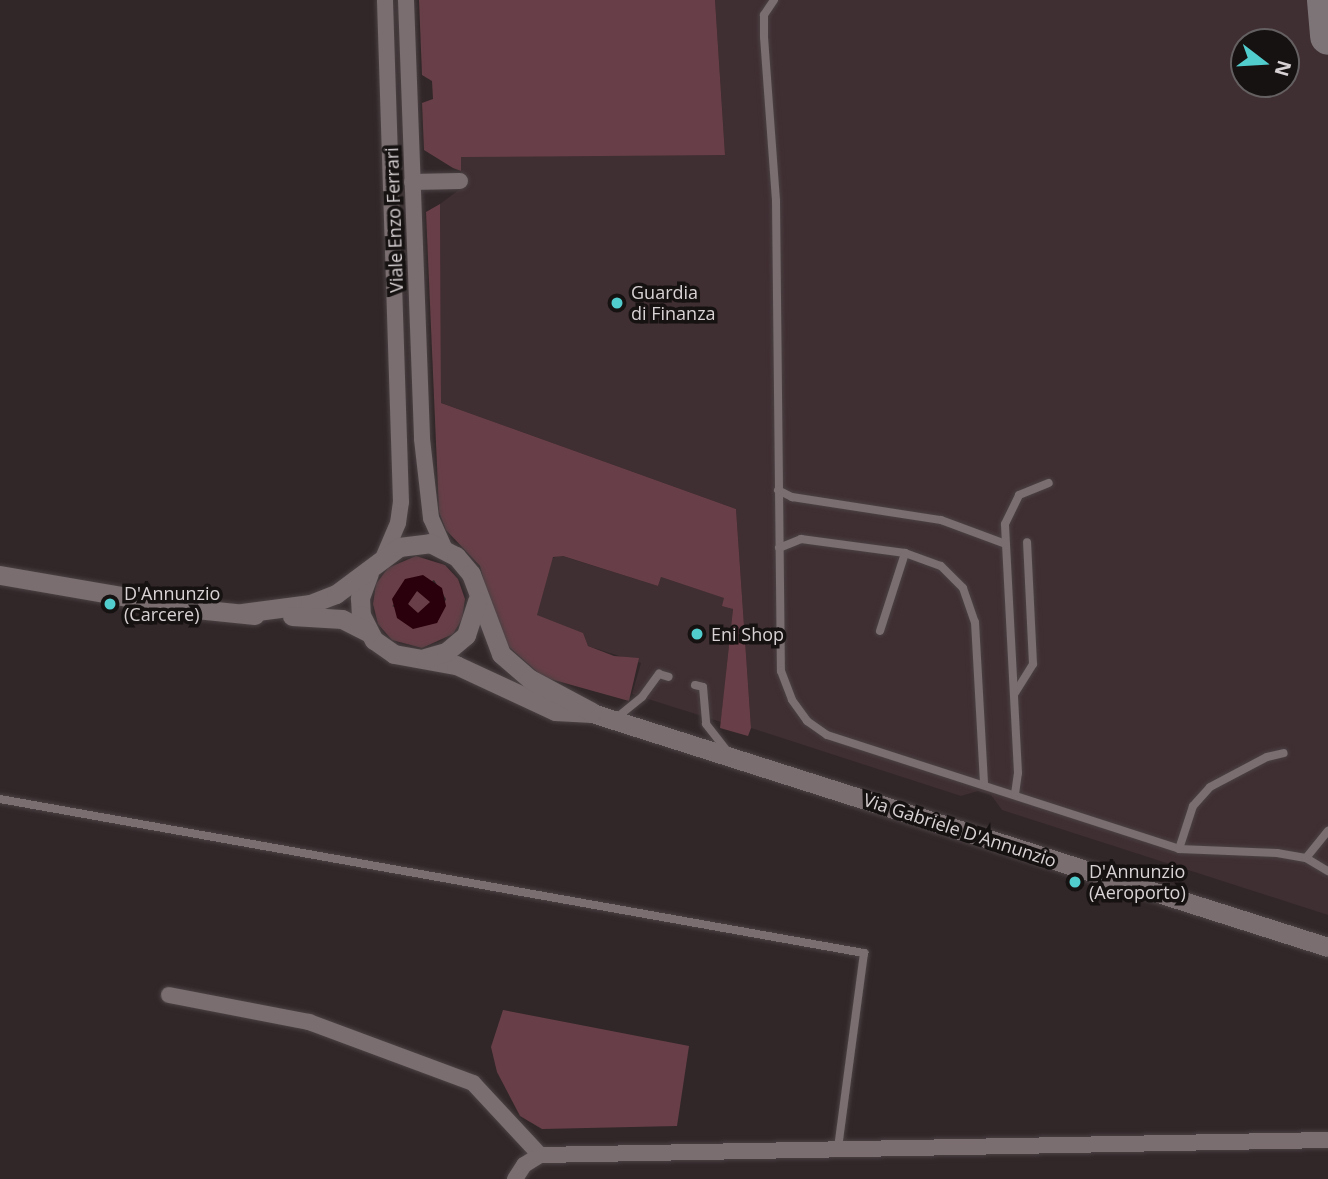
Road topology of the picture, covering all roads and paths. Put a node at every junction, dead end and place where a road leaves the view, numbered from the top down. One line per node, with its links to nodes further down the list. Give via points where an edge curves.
1 (385, 0): 13 (street, Viale Enzo Ferrari, via 401,439 398,523)
2 (406, 0): 5 (street, Viale Enzo Ferrari)
3 (774, 0): 7 (lane, via 764,15 764,37 776,201)
4 (460, 180): 5 (street)
5 (412, 183): 10 (street, Viale Enzo Ferrari, via 422,439 430,518)
6 (1049, 483): 9 (lane, via 1019,495 1009,508)
7 (778, 490): 9 (lane, via 792,497 941,520); 11 (lane)
8 (1027, 542): 23 (lane, via 1033,664)
9 (1006, 544): 23 (lane)
10 (444, 547): 13 (main road, via 417,543); 16 (main road, via 471,574)
11 (779, 548): 12 (lane, via 802,539); 28 (lane, via 781,671 792,700 807,721 827,735)
12 (905, 553): 18 (lane); 28 (lane, via 941,566 963,588 971,605)
13 (384, 556): 14 (main road)
14 (369, 573): 17 (main road, via 310,604); 19 (main road, via 360,598)
15 (0, 575): 17 (main road)
16 (477, 597): 20 (main road, via 466,635 446,652); 24 (main road, via 492,639 514,668)
17 (242, 613): 19 (main road, via 326,615)
18 (880, 631)
19 (369, 633): 20 (main road, via 394,654)
20 (420, 659): 24 (main road, via 471,669 555,711)
21 (669, 677): 25 (lane, via 659,674 642,697)
22 (695, 685): 27 (lane, via 702,687 706,724)
23 (1015, 693): 29 (lane)
24 (593, 713): 25 (main road, Via Gabriele D'Annunzio)
25 (614, 720): 27 (main road, Via Gabriele D'Annunzio)
26 (1284, 753): 32 (lane, via 1210,787 1192,806)
27 (730, 755): 35 (main road, Via Gabriele D'Annunzio)
28 (984, 784): 29 (lane)
29 (1015, 794): 32 (lane)
30 (0, 799): 38 (lane, via 864,953)
31 (1328, 831): 33 (lane)
32 (1179, 849): 33 (lane)
33 (1306, 859): 34 (lane)
34 (1328, 871)
35 (1328, 947)
36 (169, 995): 39 (street, via 309,1022 473,1083)
37 (1328, 1140): 38 (street)
38 (838, 1149): 39 (street)
39 (540, 1155): 40 (street, via 524,1165)
40 (515, 1179)

